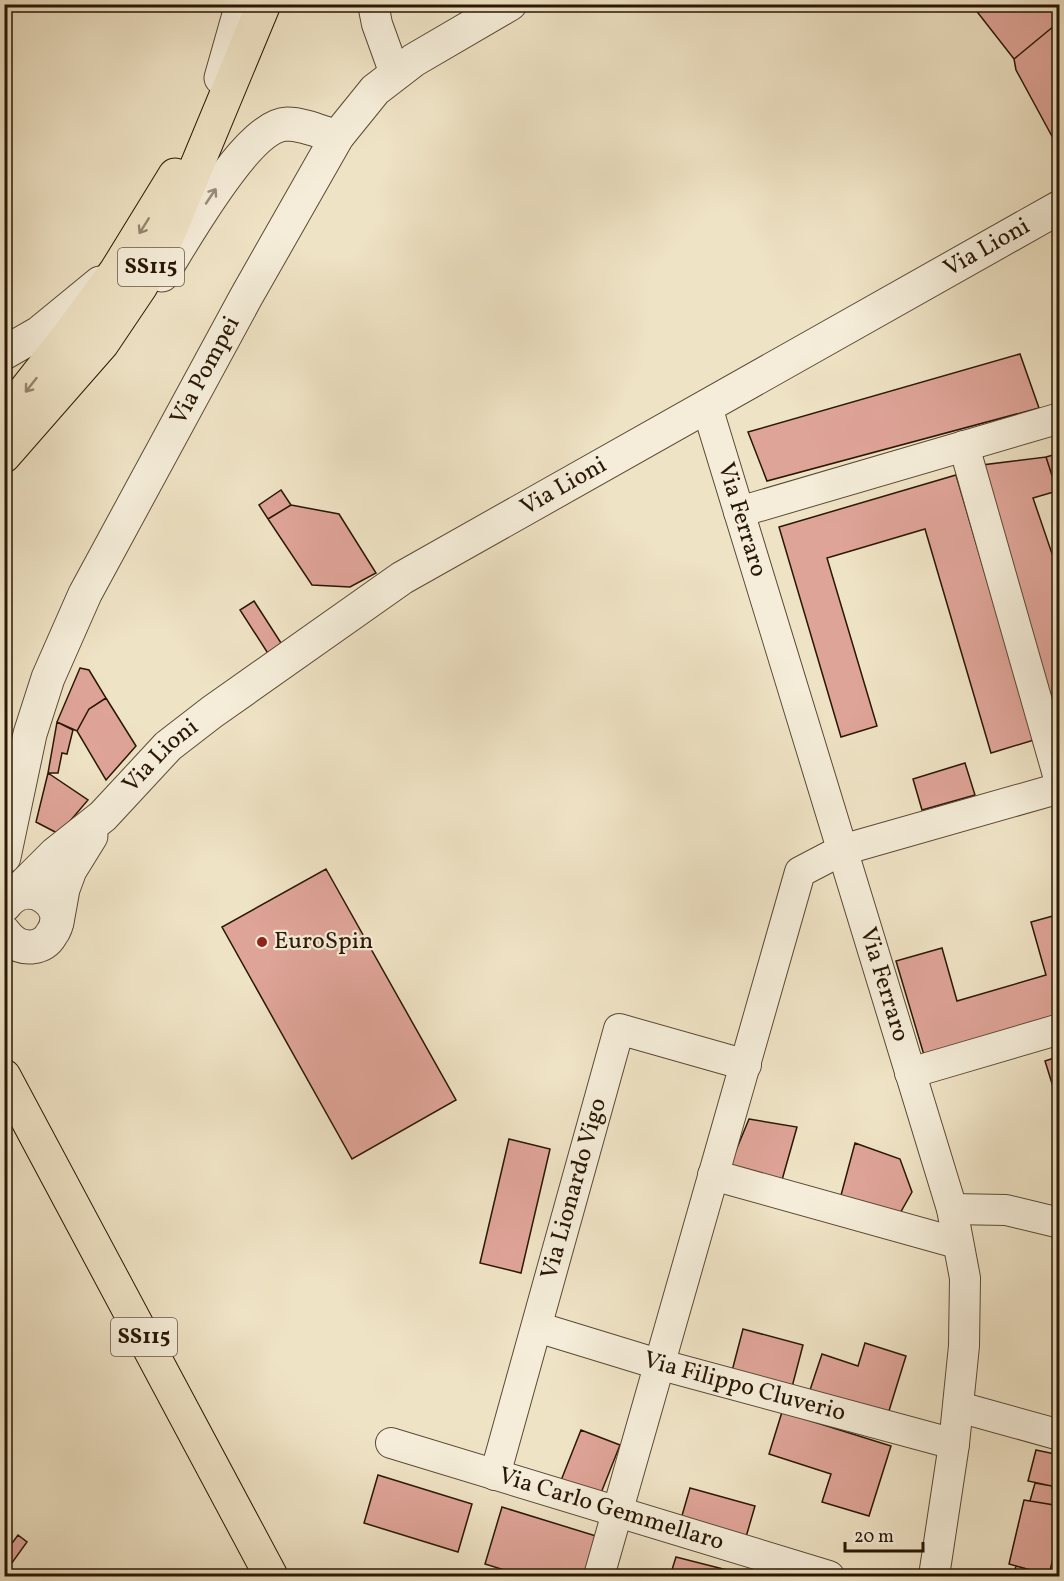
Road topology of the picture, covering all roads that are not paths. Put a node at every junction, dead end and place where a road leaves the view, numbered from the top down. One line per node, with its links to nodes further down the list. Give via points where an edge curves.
1 (242, 4): 7 (street)
2 (264, 4): 5 (main road, SS115)
3 (373, 4): 6 (street)
4 (510, 4): 6 (street, Via Pompei)
5 (245, 47): 7 (main road, SS115); 12 (main road, SS115, via 168,235 141,286 102,344)
6 (395, 74): 8 (street, Via Pompei, via 375,90)
7 (216, 97): 10 (main road, SS115, one-way to 10, via 172,180)
8 (337, 137): 12 (street, one-way to 8, via 115,351 213,192 249,149 271,129 286,124); 22 (street, Via Pompei, via 85,594 48,678 30,734)
9 (1059, 207): 13 (street, Via Lioni)
10 (116, 270): 11 (street, via 39,333); 14 (main road, SS115, one-way to 14)
11 (4, 353)
12 (48, 406): 17 (main road, SS115)
13 (707, 407): 18 (street, Via Ferraro); 21 (street, Via Lioni, via 402,578 168,746)
14 (4, 417)
15 (1059, 418): 16 (street)
16 (964, 446): 18 (street); 19 (street)
17 (4, 456)
18 (739, 512): 23 (street, Via Ferraro)
19 (1059, 782)
20 (1059, 788): 23 (street)
21 (103, 816): 24 (street); 25 (street, via 63,889)
22 (11, 838): 24 (street, via 36,854); 25 (street)
23 (842, 850): 28 (street, via 800,872); 29 (street, Via Ferraro)
24 (55, 854): 25 (street)
25 (29, 900): 26 (street, via 50,938 36,946 17,945)
26 (6, 936)
27 (1059, 1029): 29 (street)
28 (746, 1065): 31 (street); 35 (street, Via Lionardo Vigo, via 619,1029)
29 (910, 1073): 32 (street, Via Ferraro)
30 (9, 1081): 43 (main road, SS115)
31 (713, 1175): 34 (street); 36 (street)
32 (952, 1209): 33 (street, via 1006,1210); 34 (street, Via Ferraro)
33 (1059, 1222)
34 (957, 1243): 37 (street, Via Ferraro, via 965,1278)
35 (537, 1327): 36 (street, Via Filippo Cluverio); 41 (street, Via Lionardo Vigo)
36 (658, 1364): 40 (street, Via Filippo Cluverio); 42 (street)
37 (959, 1407): 38 (street); 40 (street, Via Ferraro)
38 (1059, 1434)
39 (391, 1443): 41 (street, Via Carlo Gemmellaro)
40 (954, 1444): 46 (street, Via Ferraro)
41 (495, 1475): 42 (street, Via Carlo Gemmellaro)
42 (617, 1513): 44 (street); 45 (street, Via Carlo Gemmellaro)
43 (271, 1576)
44 (599, 1576)
45 (829, 1576)
46 (934, 1576)

